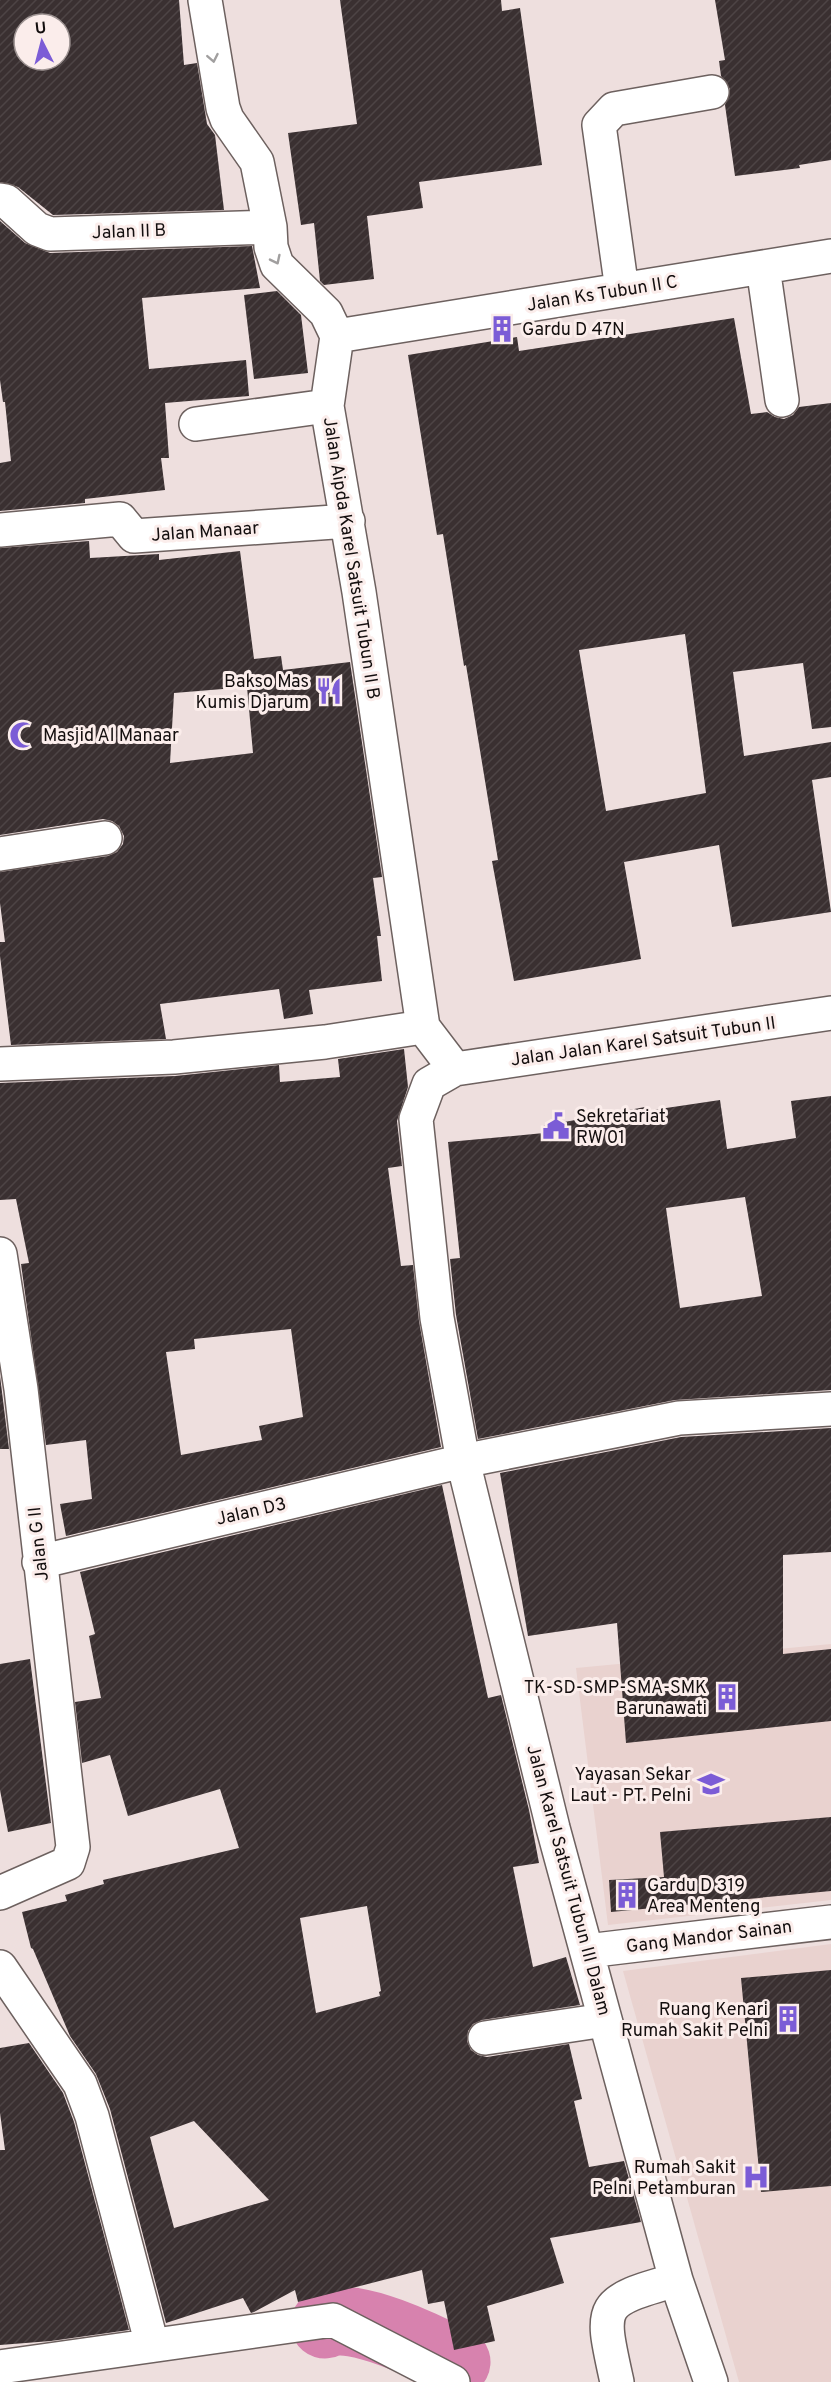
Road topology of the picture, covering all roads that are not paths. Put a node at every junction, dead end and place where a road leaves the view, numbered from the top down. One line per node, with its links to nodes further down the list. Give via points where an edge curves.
1 (205, 0): 4 (street, one-way to 4, via 223,108 257,162)
2 (711, 92): 7 (street, via 614,109 598,125)
3 (0, 200): 4 (street, Jalan II B, via 37,229 50,234)
4 (270, 227): 8 (street, one-way to 8, via 277,265 326,313)
5 (831, 256): 6 (street, Jalan Ks Tubun II C)
6 (763, 267): 7 (street, Jalan Ks Tubun II C); 9 (street)
7 (622, 290): 8 (street, Jalan Ks Tubun II C)
8 (337, 336): 10 (street, Jalan Aipda Karel Satsuit Tubun II B)
9 (782, 400)
10 (327, 406): 11 (street); 12 (street, Jalan Aipda Karel Satsuit Tubun II B)
11 (196, 424)
12 (348, 521): 13 (street, Jalan Manaar, via 134,536 120,519); 17 (street, Jalan Aipda Karel Satsuit Tubun II B)
13 (0, 530)
14 (105, 838): 15 (street)
15 (0, 854)
16 (831, 1013): 19 (street, Jalan Jalan Karel Satsuit Tubun II)
17 (423, 1027): 18 (street, via 196,1055); 19 (street, Jalan Aipda Karel Satsuit Tubun II B)
18 (0, 1064)
19 (455, 1069): 22 (street, Jalan Karel Satsuit Tubun III Dalam, via 429,1084 416,1119 437,1318)
20 (0, 1254): 23 (street, Jalan G II, via 21,1389)
21 (831, 1409): 22 (street, Jalan D3, via 678,1418)
22 (463, 1461): 23 (street, Jalan D3); 26 (street, Jalan Karel Satsuit Tubun III Dalam)
23 (39, 1562): 24 (street, Jalan G II, via 73,1835 72,1857 68,1863)
24 (0, 1893)
25 (831, 1922): 26 (street, Gang Mandor Sainan)
26 (587, 1951): 28 (street, Jalan Karel Satsuit Tubun III Dalam)
27 (0, 1967): 31 (street, via 80,2084 92,2116)
28 (605, 2020): 29 (street); 30 (street, Jalan Karel Satsuit Tubun III Dalam)
29 (485, 2038)
30 (676, 2280): 34 (street, via 637,2291 607,2313 605,2329); 35 (street, Jalan Karel Satsuit Tubun III Dalam)
31 (152, 2345): 32 (street); 33 (street, via 333,2320)
32 (0, 2367)
33 (453, 2382)
34 (617, 2382)
35 (711, 2382)

